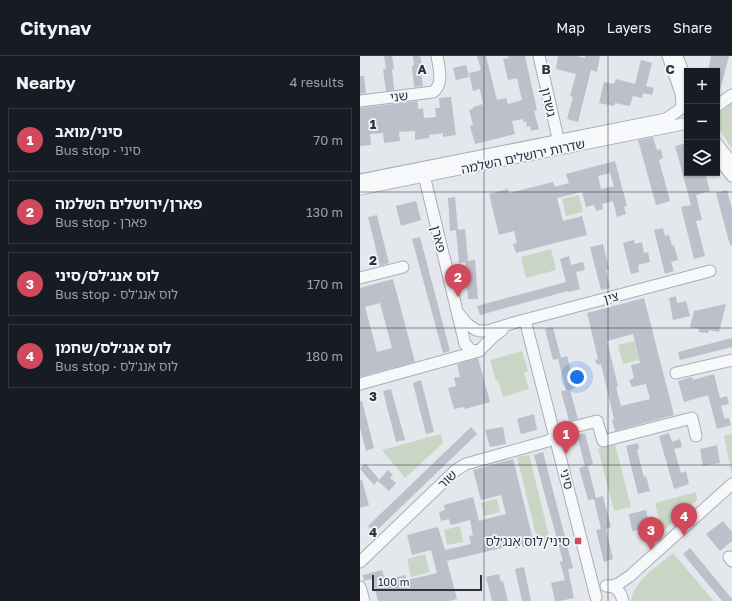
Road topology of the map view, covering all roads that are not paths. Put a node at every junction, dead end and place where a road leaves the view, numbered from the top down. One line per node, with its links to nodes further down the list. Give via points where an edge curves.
1 (437, 56): 7 (street, שני, via 440,80 437,88 430,92)
2 (539, 56): 12 (street, גשרון)
3 (668, 56): 9 (street)
4 (677, 56): 5 (street)
5 (684, 75)
6 (732, 95): 8 (street)
7 (360, 101)
8 (720, 103)
9 (683, 105): 10 (street, via 680,117); 12 (street, שדרות ירושלים השלמה, via 666,119)
10 (684, 121)
11 (684, 124): 12 (street, שדרות ירושלים השלמה)
12 (559, 144): 16 (street, שדרות ירושלים השלמה)
13 (720, 148): 15 (street)
14 (720, 160): 17 (street)
15 (732, 163)
16 (423, 172): 18 (street, שדרות ירושלים השלמה); 19 (street, שדרות ירושלים השלמה); 23 (street, פארן)
17 (732, 176)
18 (360, 180)
19 (360, 189)
20 (402, 267): 22 (street)
21 (710, 271): 24 (street, צין)
22 (360, 278)
23 (457, 309): 26 (street, פארן, via 464,321); 27 (street, פארן)
24 (525, 320): 25 (street, צין); 33 (street, סיני)
25 (513, 323): 26 (street, צין, via 488,331); 28 (street, צין)
26 (478, 330): 27 (street, via 468,332); 28 (street, via 485,337)
27 (465, 342): 28 (street, via 469,349); 29 (street, via 463,350)
28 (481, 349): 29 (street, צין)
29 (455, 358): 32 (street, צין)
30 (732, 360): 31 (street)
31 (676, 373)
32 (360, 384)
33 (556, 436): 34 (street, שור, via 566,429 597,421 603,441 692,418); 36 (street, שור, via 548,441 461,466); 37 (street, סיני)
34 (696, 436)
35 (732, 484): 38 (street)
36 (360, 562)
37 (590, 569): 39 (street, סיני, via 598,580); 41 (street, סיני)
38 (630, 576): 39 (street, via 618,584); 42 (street, via 624,586)
39 (609, 586): 41 (street, via 600,590); 42 (street, סיני, via 617,590)
40 (360, 587): 43 (street)
41 (596, 599)
42 (623, 599)
43 (364, 601)

